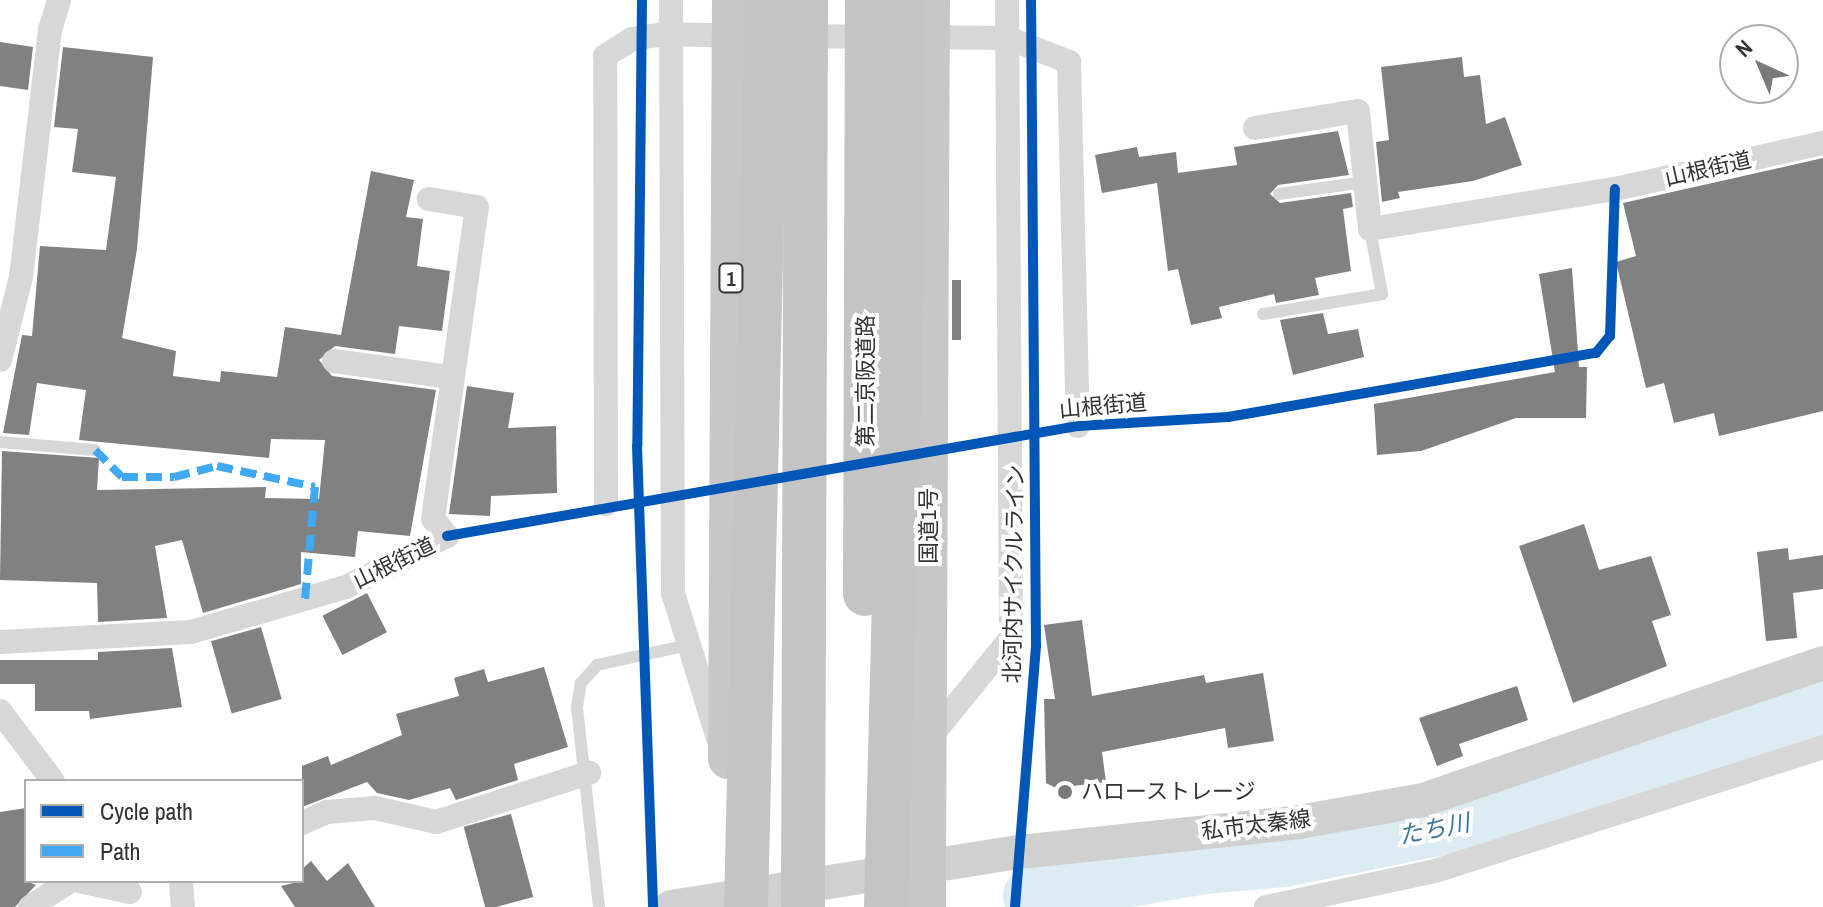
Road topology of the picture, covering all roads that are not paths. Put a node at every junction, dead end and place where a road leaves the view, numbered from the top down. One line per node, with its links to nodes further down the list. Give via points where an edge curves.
1 (59, 0): 18 (street)
2 (671, 0): 10 (street)
3 (732, 0): 33 (highway, 1, bridge)
4 (767, 0): 42 (highway, bridge)
5 (806, 0): 47 (highway, bridge)
6 (867, 0): 48 (highway, 第二京阪道路, bridge)
7 (902, 0): 49 (highway, bridge, via 901,331)
8 (930, 0): 31 (highway, 国道1号, bridge)
9 (1007, 0): 11 (street)
10 (670, 36): 11 (street); 26 (street, via 632,39 605,56); 28 (street, via 673,593)
11 (1008, 38): 23 (street, via 1069,62); 31 (street, via 1011,638)
12 (1255, 128): 14 (street, via 1358,111)
13 (1823, 143): 17 (street, 山根街道, via 1615,189)
14 (1365, 182): 15 (lane); 17 (street)
15 (1279, 194)
16 (429, 199): 22 (street, via 477,207)
17 (1370, 229): 19 (lane, via 1382,294)
18 (10, 275): 20 (street)
19 (1263, 314)
20 (0, 360)
21 (334, 361): 22 (street)
22 (451, 377): 27 (street, 山根街道, via 433,519 447,536 346,587 191,632)
23 (1078, 426)
24 (0, 442): 25 (lane)
25 (95, 450)
26 (606, 504)
27 (0, 642)
28 (689, 645): 33 (street); 34 (lane, via 597,665 581,683 577,707)
29 (1823, 663): 40 (main road, 私市太秦線, via 1423,800 1299,822 1020,852)
30 (0, 711): 35 (street)
31 (928, 740): 40 (highway, 国道1号, bridge)
32 (1823, 747): 50 (street, via 1435,871)
33 (728, 771): 42 (highway, 1)
34 (589, 773): 36 (street, via 436,822 375,808 327,812); 45 (lane)
35 (51, 779)
36 (304, 822)
37 (67, 883): 43 (street)
38 (88, 883): 41 (street)
39 (181, 883): 44 (street)
40 (926, 889): 42 (main road, 私市太秦線)
41 (131, 893)
42 (733, 905): 46 (main road, 私市太秦線)
43 (30, 907)
44 (183, 907)
45 (599, 907)
46 (671, 907)
47 (803, 907)
48 (864, 907)
49 (886, 907)
50 (1266, 907)

